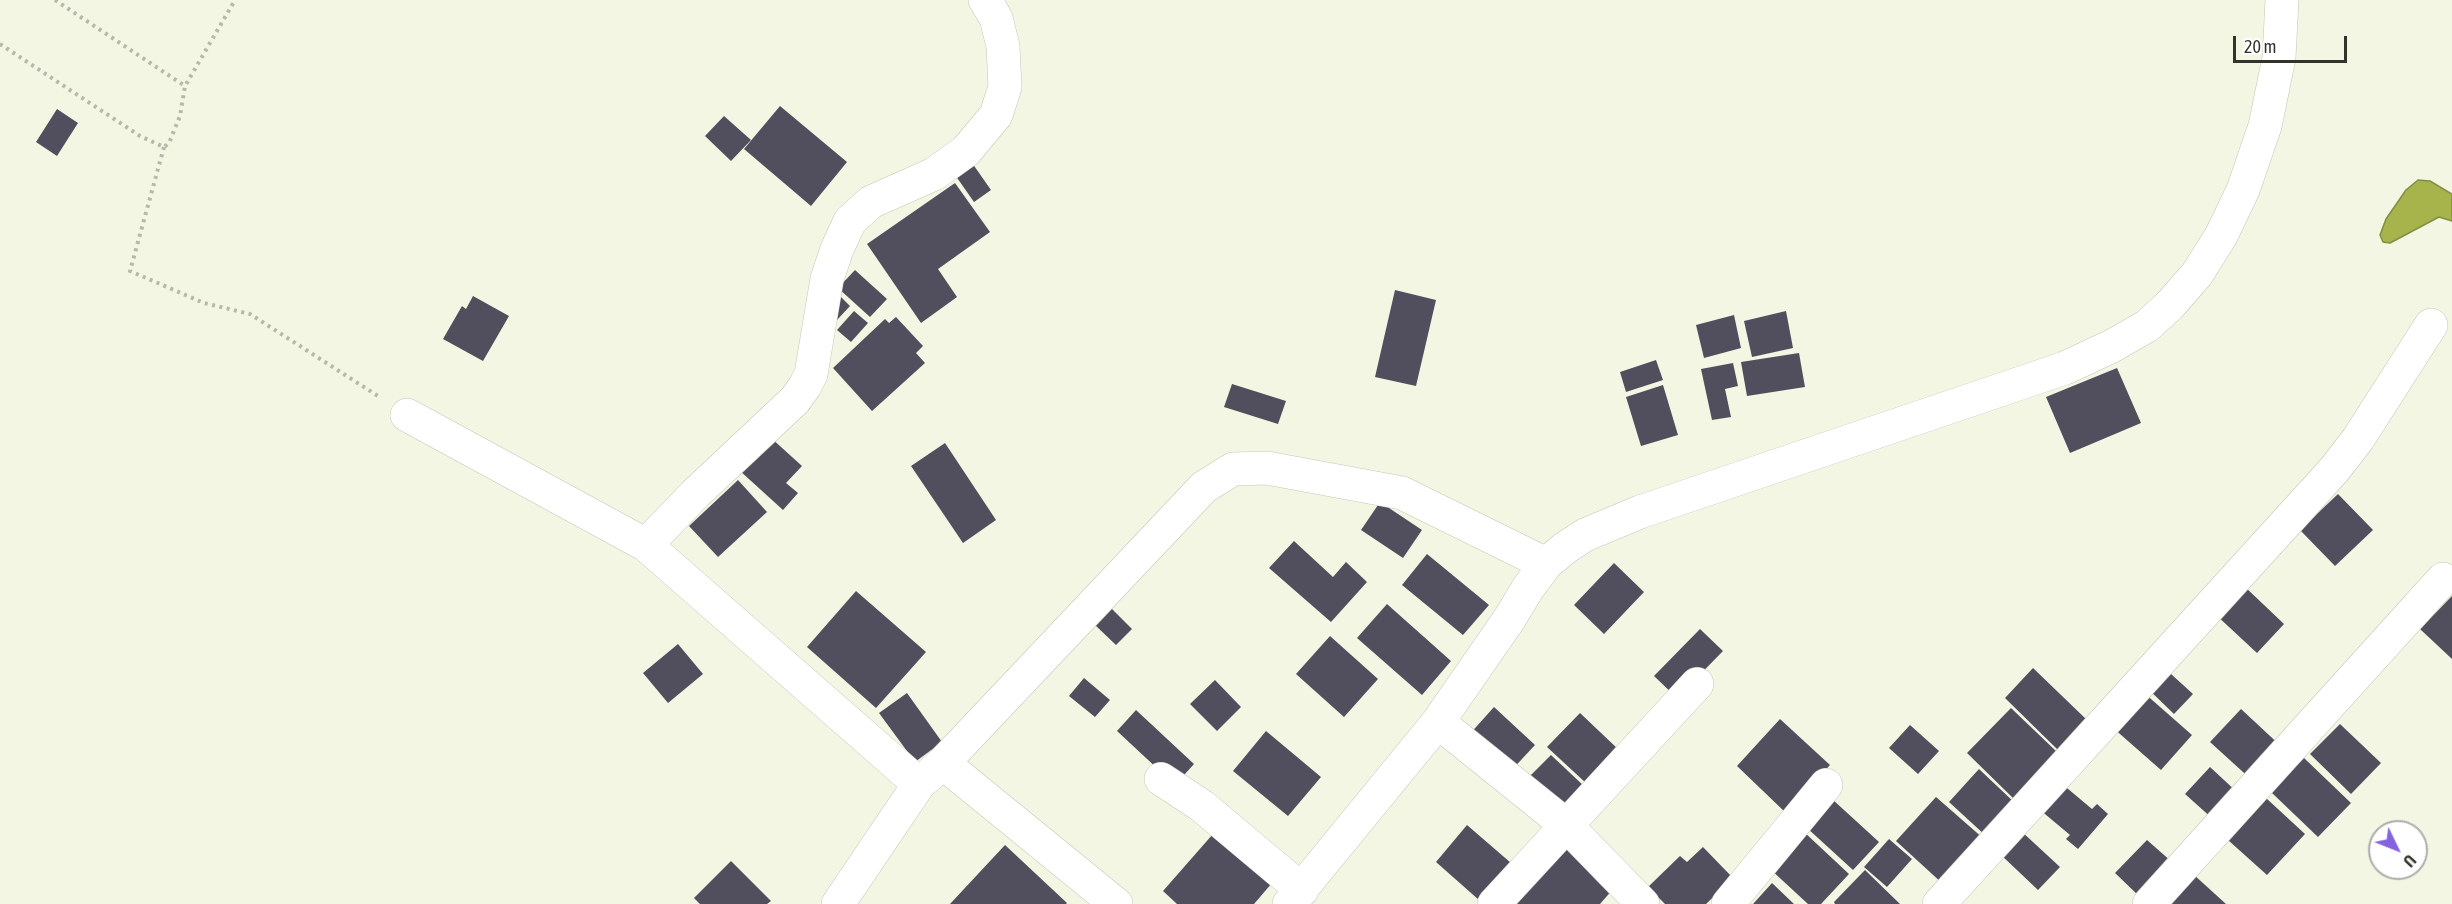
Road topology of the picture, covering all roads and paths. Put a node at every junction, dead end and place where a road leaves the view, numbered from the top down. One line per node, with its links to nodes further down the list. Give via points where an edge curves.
1 (55, 0): 6 (path)
2 (235, 0): 6 (path)
3 (985, 0): 10 (street, via 996,18 1003,46 1005,87 996,115 966,151 934,174 871,202 850,221 827,279 813,368 805,386)
4 (2282, 0): 11 (street, via 2279,58 2265,126 2243,190 2222,236 2197,274 2147,326 2066,368 1640,512 1585,535)
5 (0, 44): 7 (path, via 140,136)
6 (185, 86): 7 (path, via 180,116)
7 (164, 147): 9 (path, via 130,271 204,303 250,314)
8 (2430, 325): 25 (street, via 2358,440 2334,470)
9 (407, 415): 10 (street)
10 (646, 545): 15 (street)
11 (1545, 564): 14 (street); 15 (street, via 1402,493 1267,468 1233,469 1204,487)
12 (2443, 579): 26 (street)
13 (1697, 684): 18 (street)
14 (1438, 722): 18 (street); 19 (street)
15 (931, 773): 20 (street); 21 (street)
16 (1161, 778): 19 (street, via 1202,806)
17 (1826, 785): 24 (street)
18 (1566, 825): 22 (street); 23 (street)
19 (1295, 897)
20 (838, 904)
21 (1116, 904)
22 (1494, 904)
23 (1643, 904)
24 (1728, 904)
25 (1939, 904)
26 (2149, 904)

